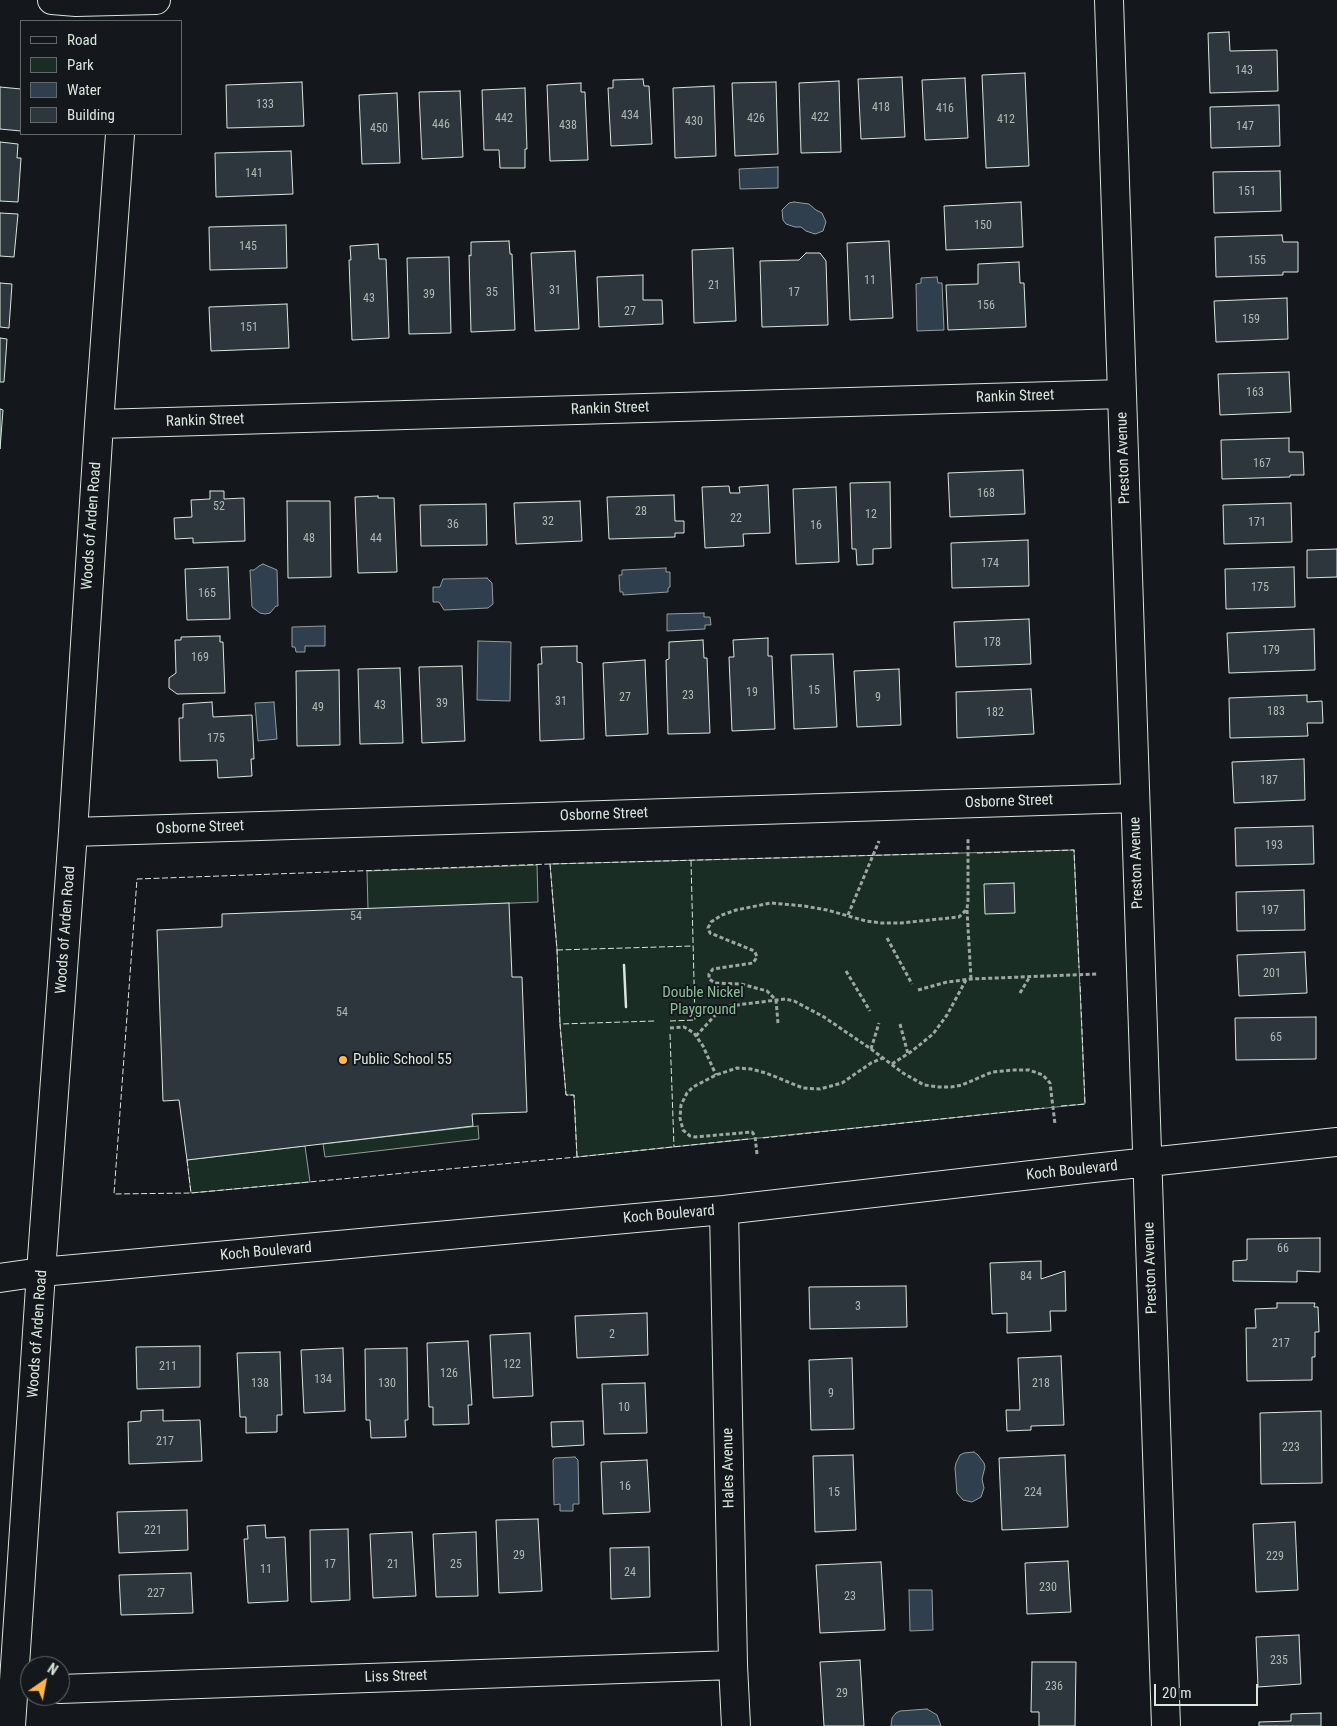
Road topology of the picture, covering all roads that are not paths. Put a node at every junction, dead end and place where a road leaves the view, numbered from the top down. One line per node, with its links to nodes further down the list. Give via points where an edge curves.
1 (52, 0): 4 (street)
2 (156, 0): 4 (street)
3 (1109, 0): 6 (street, Preston Avenue)
4 (129, 7)
5 (120, 135): 7 (street, Woods of Arden Road)
6 (1122, 394): 7 (street, Rankin Street); 8 (street, Preston Avenue)
7 (99, 424): 9 (street, Woods of Arden Road)
8 (1135, 798): 9 (street, Osborne Street); 11 (street, Preston Avenue)
9 (73, 832): 13 (street, Woods of Arden Road)
10 (1337, 1142): 11 (street, Koch Boulevard)
11 (1147, 1162): 12 (street, Koch Boulevard); 21 (street, Preston Avenue)
12 (724, 1210): 13 (street, Koch Boulevard); 16 (street, Hales Avenue)
13 (41, 1272): 14 (street, Koch Boulevard); 15 (street, Woods of Arden Road)
14 (0, 1278)
15 (24, 1656)
16 (733, 1665): 17 (street, Liss Street); 20 (street, Hales Avenue)
17 (70, 1689)
18 (20, 1697): 19 (street, Woods of Arden Road)
19 (11, 1726)
20 (736, 1726)
21 (1166, 1726)

